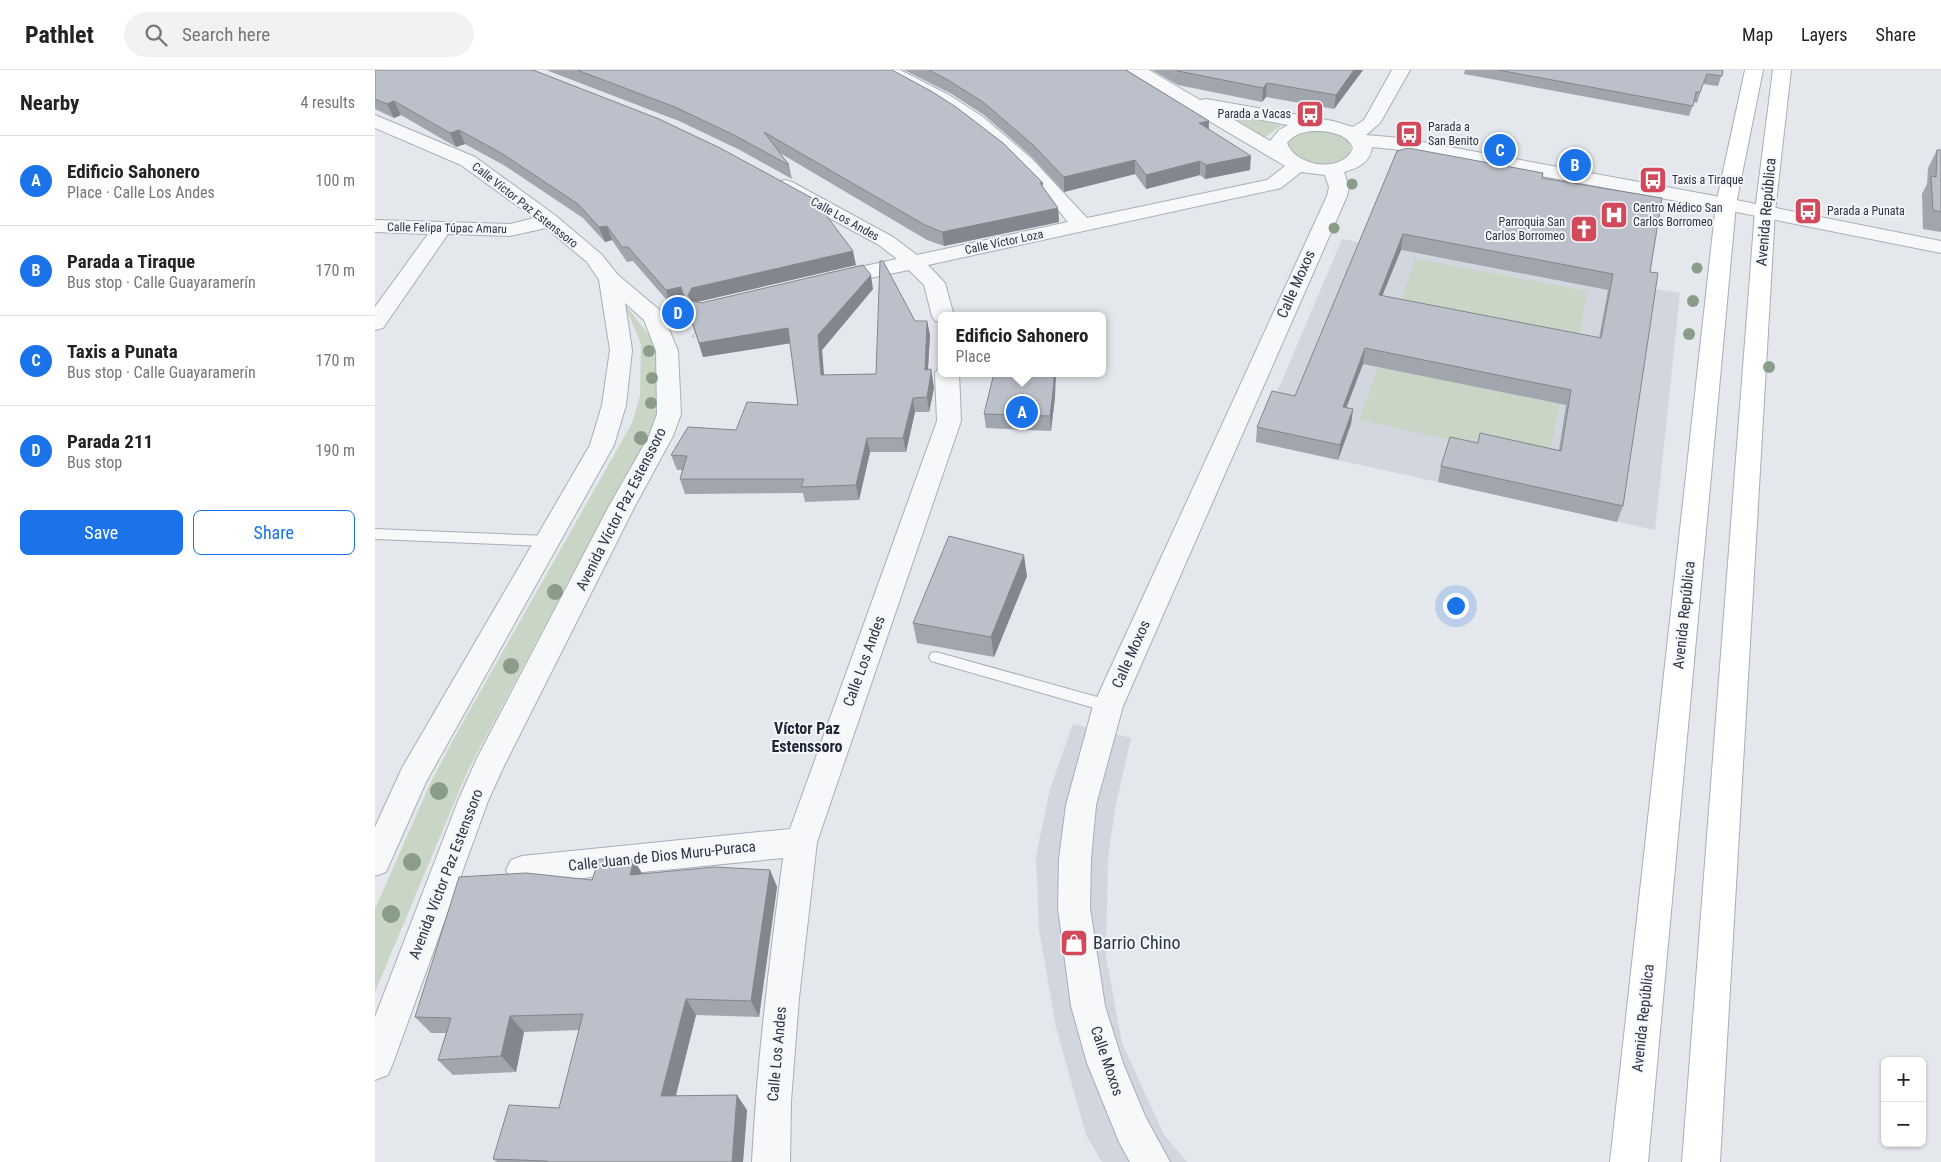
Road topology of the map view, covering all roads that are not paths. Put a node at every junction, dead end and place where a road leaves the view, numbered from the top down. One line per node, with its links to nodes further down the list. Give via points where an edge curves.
1 (886, 70): 17 (street, via 961,110 1034,172)
2 (1136, 70): 6 (street)
3 (1401, 70): 9 (street, via 1371,123)
4 (1753, 70): 13 (main road, Avenida República)
5 (1782, 70): 14 (main road, Avenida República)
6 (1190, 102): 8 (street); 10 (street)
7 (375, 121): 15 (street, Calle Víctor Paz Estenssoro, via 468,161)
8 (1320, 126): 9 (street, via 1335,127); 10 (street, via 1301,127 1282,136 1278,146 1280,152)
9 (1357, 138): 11 (street, via 1363,148 1359,159); 13 (street)
10 (1292, 162): 11 (street, via 1315,169); 17 (street, Calle Víctor Loza, via 1274,184)
11 (1333, 169): 29 (street, Calle Moxos, via 1338,178 1337,196)
12 (766, 175): 20 (street, Calle Los Andes, via 886,242)
13 (1726, 204): 14 (street); 36 (main road, Avenida República)
14 (1765, 211): 19 (street); 37 (main road, Avenida República)
15 (549, 220): 18 (street, Calle Felipa Túpac Amaru, via 510,230); 21 (street, Calle Víctor Paz Estenssoro, via 594,258)
16 (375, 226): 18 (street, Calle Felipa Túpac Amaru)
17 (1081, 226): 20 (street, Calle Víctor Loza)
18 (443, 228): 24 (street)
19 (1941, 247)
20 (912, 261): 22 (street, Calle Víctor Loza); 23 (street, Calle Los Andes, via 934,283)
21 (610, 280): 27 (street, via 621,350 614,405 602,445); 33 (street, Avenida Víctor Paz Estenssoro, via 654,318 667,351 669,414 661,436 488,767)
22 (809, 285)
23 (942, 312)
24 (375, 323)
25 (947, 377): 30 (street, Calle Los Andes, via 949,421)
26 (375, 534): 27 (lane)
27 (547, 541): 31 (street, via 413,777)
28 (935, 657): 29 (lane)
29 (1108, 706): 35 (street, Calle Moxos, via 1081,805 1074,908 1088,1006 1105,1063 1132,1129)
30 (801, 842): 32 (street, Calle Juan de Dios Muru-Puraca); 34 (street, Calle Los Andes, via 782,998)
31 (375, 862)
32 (522, 870)
33 (375, 1063)
34 (771, 1162)
35 (1151, 1162)
36 (1629, 1162)
37 (1701, 1162)

